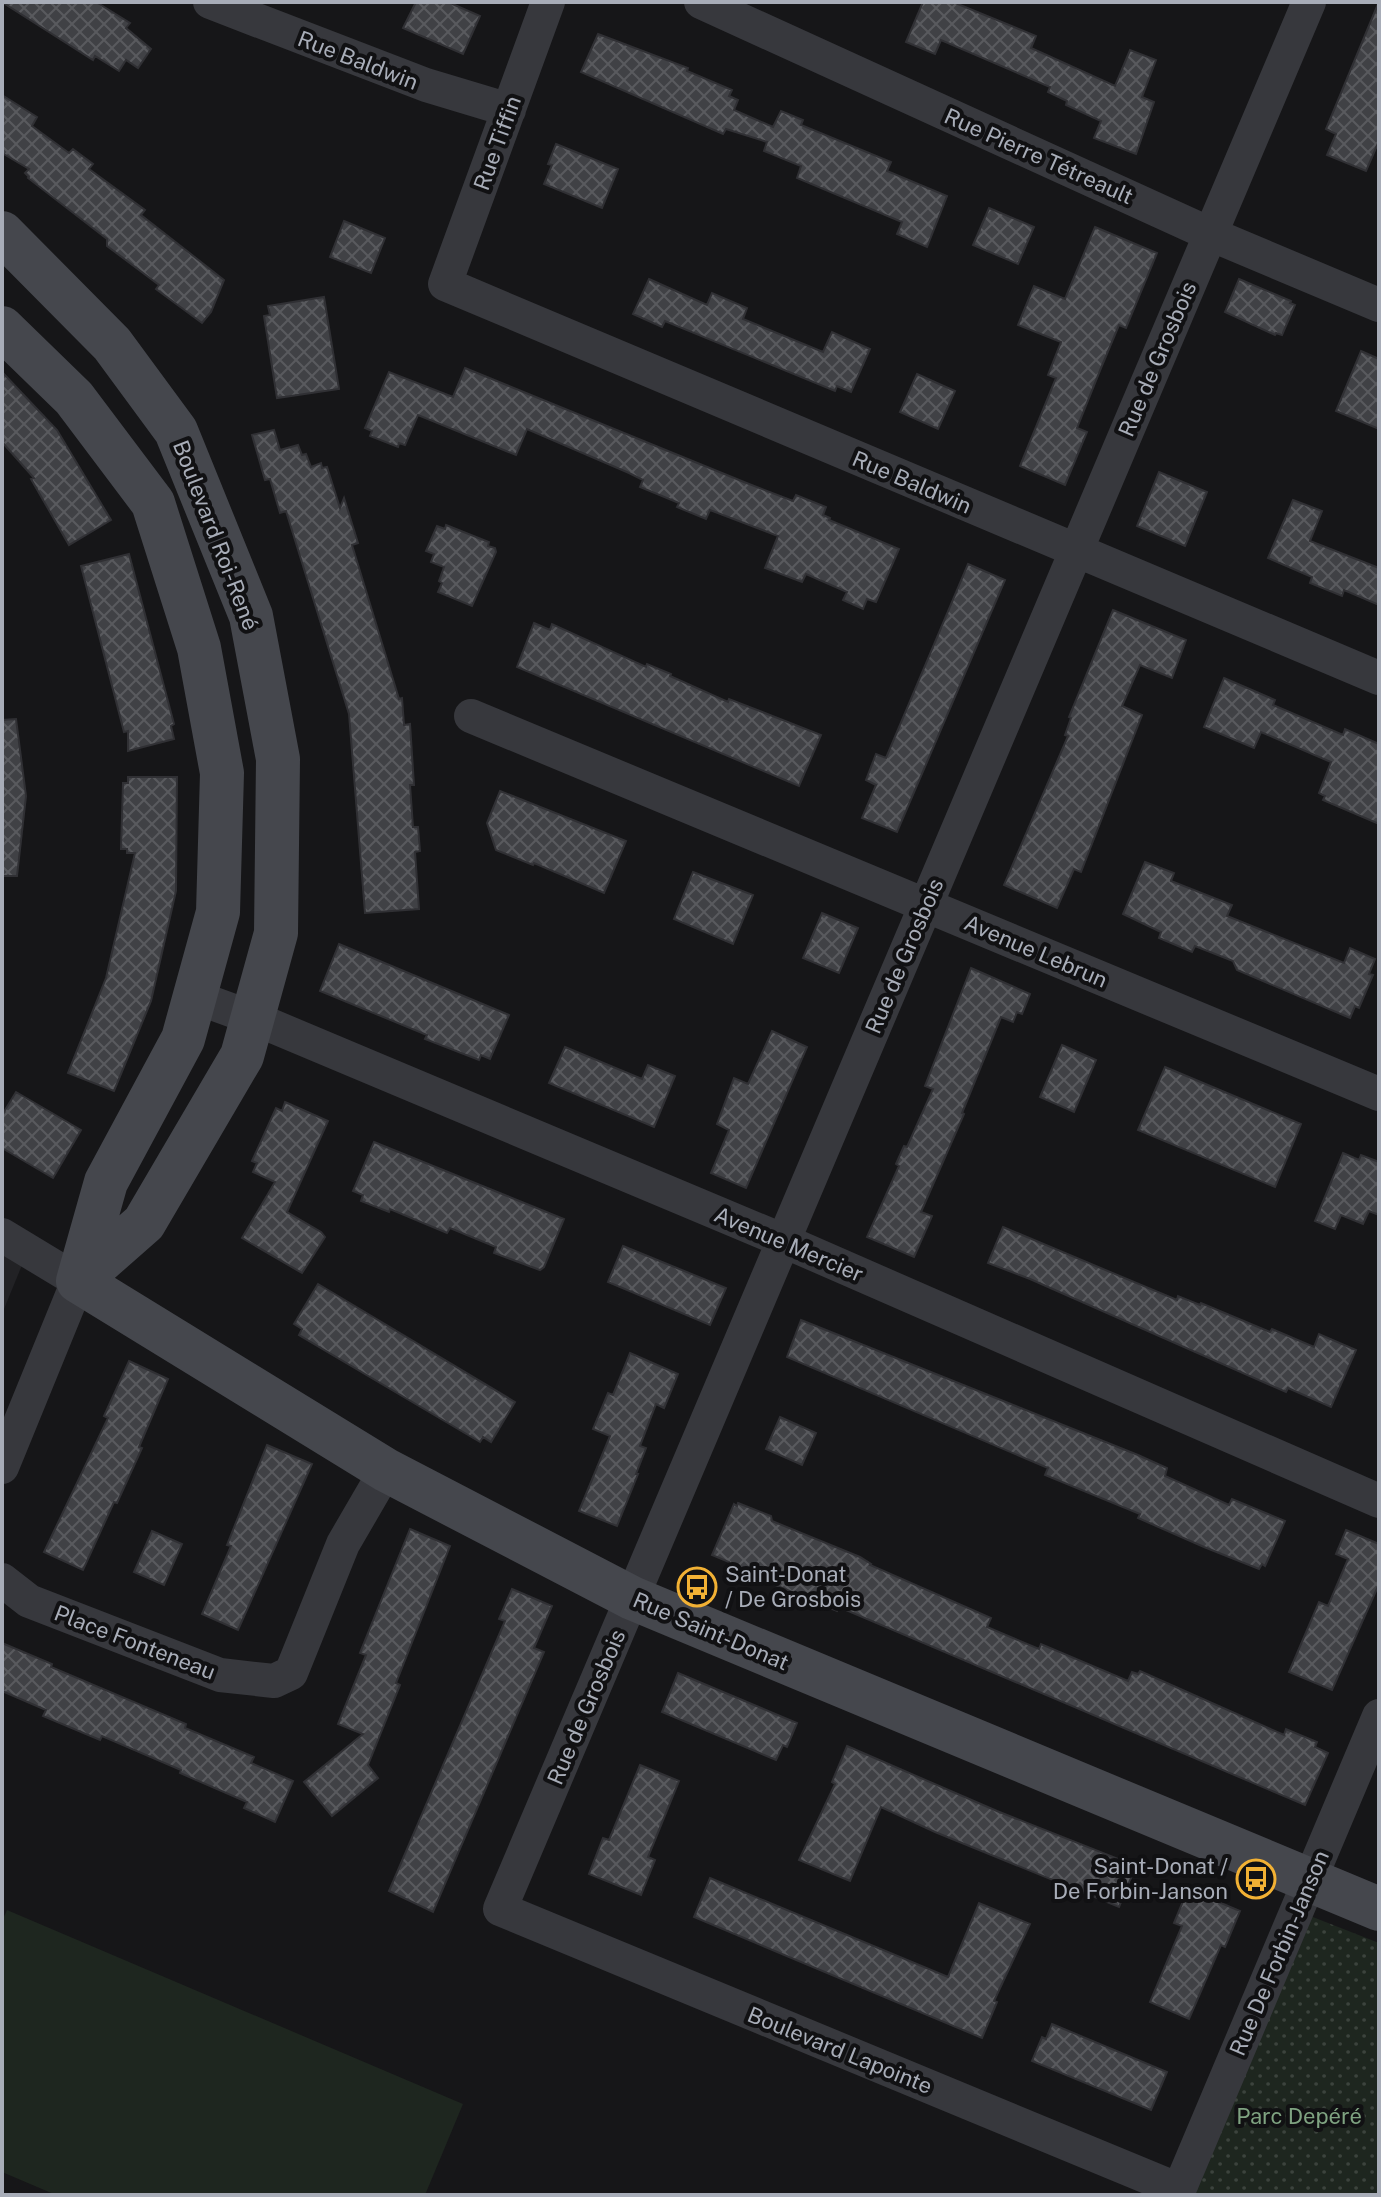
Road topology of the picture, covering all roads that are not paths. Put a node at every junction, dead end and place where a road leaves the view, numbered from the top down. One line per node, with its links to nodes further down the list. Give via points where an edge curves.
1 (210, 2): 5 (street, Rue Baldwin, via 426,85)
2 (548, 2): 5 (street, Rue Tiffin)
3 (701, 2): 7 (street, Rue Pierre Tétreault)
4 (1309, 2): 7 (street, Rue de Grosbois)
5 (509, 110): 8 (street, Rue Tiffin)
6 (2, 233): 16 (street, Boulevard Roi-René, via 112,344 176,431 251,616 278,759 276,933)
7 (1210, 234): 9 (street, Rue Pierre Tétreault); 11 (street, Rue de Grosbois)
8 (445, 284): 11 (street, Rue Baldwin)
9 (1379, 305)
10 (2, 328): 15 (street, via 74,398 153,503 199,648 222,773 218,912)
11 (1076, 552): 12 (street, Rue Baldwin); 14 (street, Rue de Grosbois)
12 (1379, 678)
13 (471, 716): 14 (street, Avenue Lebrun)
14 (926, 905): 17 (street, Avenue Lebrun); 19 (street, Rue de Grosbois)
15 (195, 997): 16 (street, Avenue Mercier); 20 (street, via 183,1039 106,1182)
16 (253, 1018): 19 (street, Avenue Mercier); 20 (street, Boulevard Roi-René, via 242,1056 144,1223)
17 (1379, 1094)
18 (2, 1235): 20 (street)
19 (784, 1241): 23 (street, Avenue Mercier); 25 (street, Rue de Grosbois)
20 (78, 1281): 21 (street); 22 (street, Rue Saint-Donat)
21 (2, 1467)
22 (386, 1470): 24 (street, Place Fonteneau, via 343,1544 291,1673 274,1681 220,1675 29,1601); 25 (street, Rue Saint-Donat)
23 (1379, 1501)
24 (2, 1580)
25 (632, 1598): 27 (street, Rue Saint-Donat); 28 (street, Rue de Grosbois)
26 (1379, 1716): 27 (street, Rue De Forbin-Janson)
27 (1310, 1880): 29 (street, Rue Saint-Donat); 30 (street, Rue De Forbin-Janson)
28 (500, 1909): 30 (street, Boulevard Lapointe)
29 (1379, 1909)
30 (1179, 2190)

